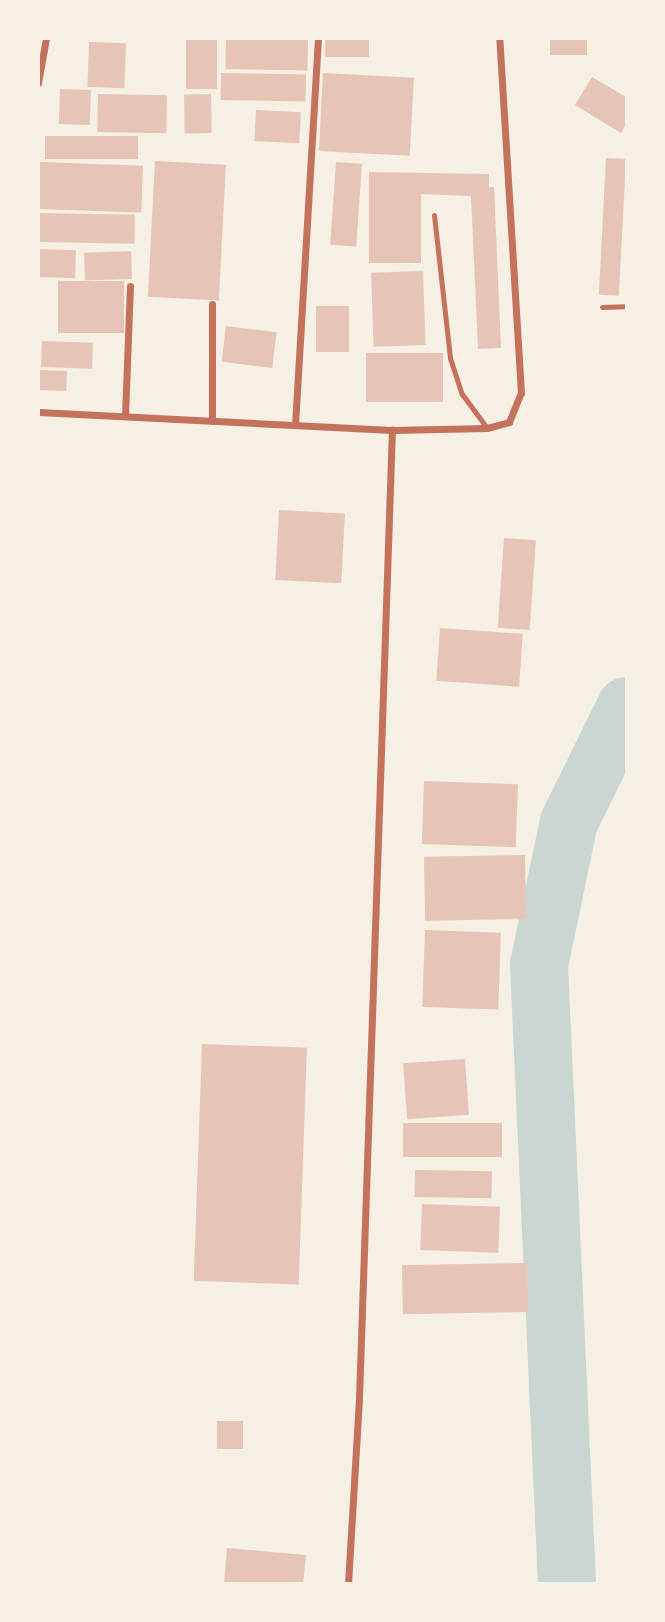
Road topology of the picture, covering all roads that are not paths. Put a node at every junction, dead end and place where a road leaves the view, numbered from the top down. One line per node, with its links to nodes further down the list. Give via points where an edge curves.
1 (46, 38): 4 (street)
2 (318, 38): 14 (street)
3 (499, 38): 15 (street, via 521,393 509,422)
4 (41, 68): 5 (street)
5 (38, 83)
6 (434, 215): 15 (lane, via 450,358 462,394)
7 (130, 286): 12 (street)
8 (212, 304): 13 (street)
9 (626, 306): 10 (lane)
10 (602, 307)
11 (38, 412): 12 (street)
12 (125, 416): 13 (street)
13 (212, 421): 14 (street)
14 (295, 425): 16 (street)
15 (487, 428): 16 (street)
16 (392, 430): 17 (street, via 359,1398)
17 (348, 1584)

